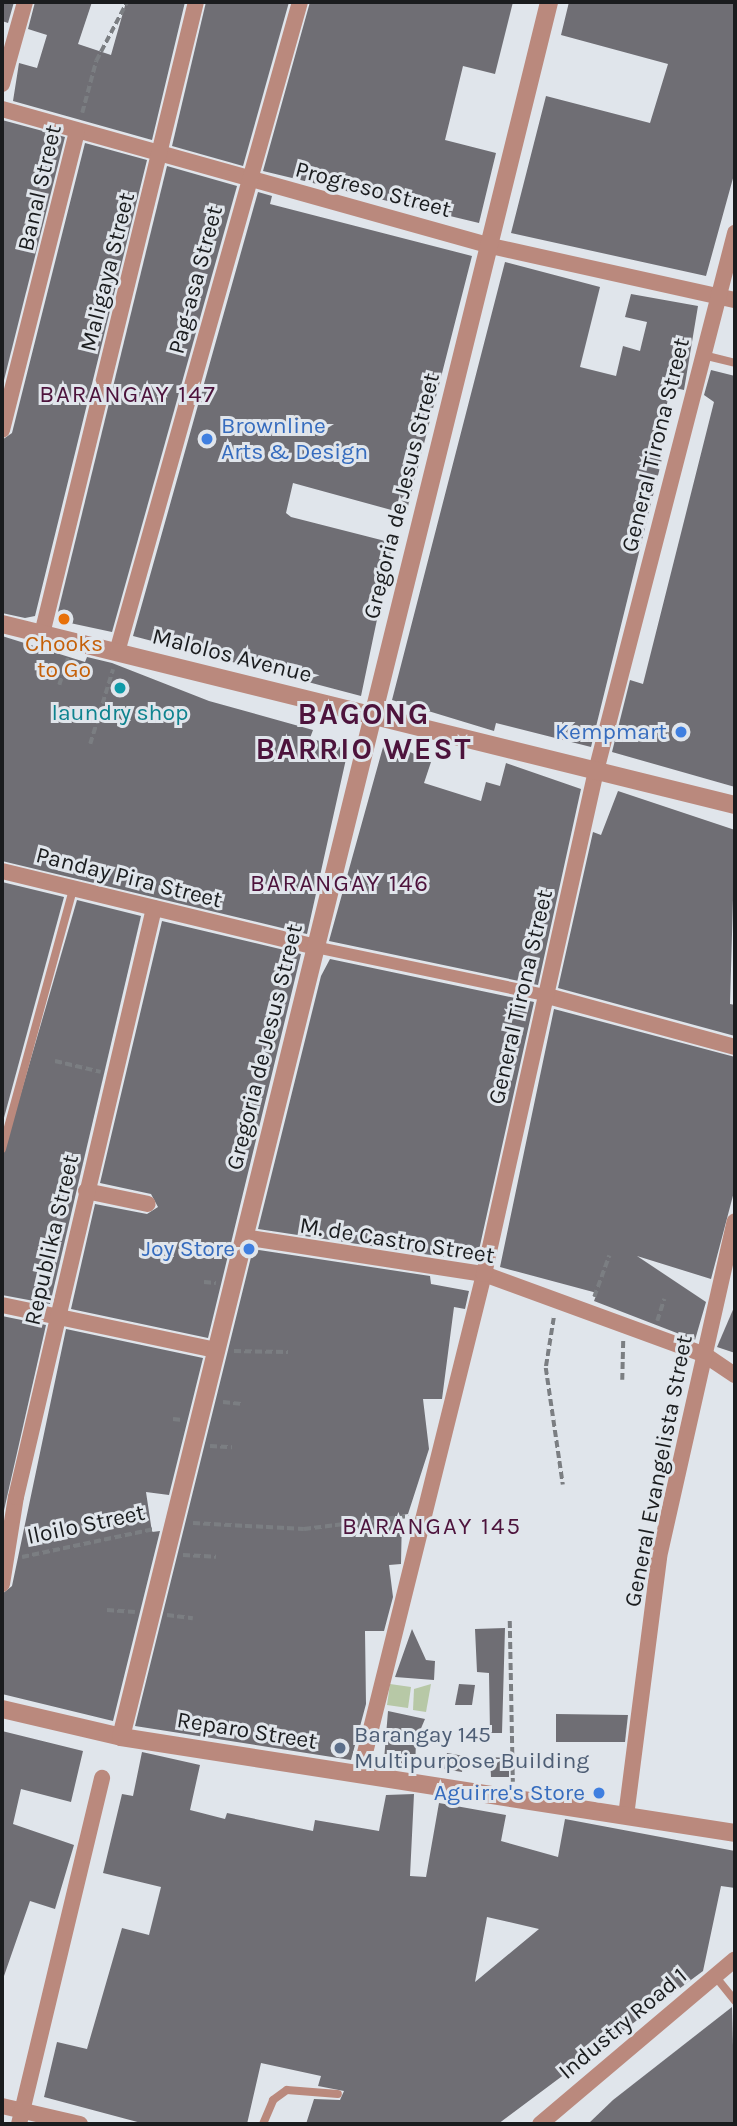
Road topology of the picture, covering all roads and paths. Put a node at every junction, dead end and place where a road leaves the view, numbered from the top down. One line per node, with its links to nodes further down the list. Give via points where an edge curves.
1 (25, 2): 6 (street)
2 (127, 2): 8 (path, Banal Street, via 96,61)
3 (196, 2): 9 (street, Maligaya Street)
4 (300, 2): 10 (street, Pag-asa Street)
5 (549, 2): 12 (street, Gregoria de Jesus Street)
6 (2, 84)
7 (2, 109): 8 (street, Progreso Street)
8 (77, 132): 9 (street, Progreso Street); 17 (street, Banal Street)
9 (160, 154): 10 (street, Progreso Street); 19 (street, Maligaya Street)
10 (246, 180): 12 (street, Progreso Street); 21 (street, Pag-asa Street)
11 (735, 233): 13 (street, General Tirona Street)
12 (491, 246): 13 (street, Progreso Street); 23 (street, Gregoria de Jesus Street)
13 (718, 296): 14 (street, Progreso Street); 15 (street, General Tirona Street)
14 (735, 300)
15 (703, 355): 16 (lane); 25 (street, General Tirona Street)
16 (735, 363)
17 (2, 430)
18 (2, 624): 19 (street, Malolos Avenue)
19 (42, 634): 20 (street, Malolos Avenue)
20 (73, 642): 21 (street, Malolos Avenue); 22 (path)
21 (115, 659): 23 (street, Malolos Avenue); 24 (path)
22 (59, 685)
23 (372, 716): 25 (street, Malolos Avenue); 30 (street, Gregoria de Jesus Street)
24 (90, 744)
25 (596, 771): 26 (street, Malolos Avenue); 31 (street, General Tirona Street)
26 (735, 805)
27 (2, 871): 28 (street, Panday Pira Street)
28 (73, 889): 29 (street, Panday Pira Street); 35 (lane)
29 (154, 908): 30 (street, Panday Pira Street); 34 (street, Republika Street)
30 (315, 947): 31 (street, Panday Pira Street); 39 (street, Gregoria de Jesus Street)
31 (544, 995): 32 (street, Panday Pira Street); 41 (street, General Tirona Street)
32 (735, 1047)
33 (55, 1061): 34 (path)
34 (113, 1074): 36 (street, Republika Street)
35 (2, 1149)
36 (86, 1191): 37 (street); 45 (street, Republika Street)
37 (148, 1204)
38 (735, 1221): 49 (street, General Evangelista Street)
39 (244, 1237): 41 (street, M. de Castro Street); 47 (street, Gregoria de Jesus Street)
40 (609, 1256): 44 (path)
41 (484, 1274): 49 (street, M. de Castro Street); 53 (street, General Tirona Street)
42 (2, 1305): 45 (street)
43 (558, 1306): 52 (path, via 545,1345)
44 (590, 1310)
45 (58, 1317): 47 (street); 57 (street, Republika Street)
46 (625, 1331): 51 (path)
47 (216, 1350): 48 (path); 54 (street, Gregoria de Jesus Street)
48 (288, 1352)
49 (705, 1355): 50 (street, M. de Castro Street); 68 (street, General Evangelista Street, via 659,1556)
50 (735, 1375)
51 (622, 1380)
52 (563, 1485)
53 (422, 1514): 54 (path, Iloilo Street, via 304,1529); 65 (street, General Tirona Street)
54 (173, 1524): 55 (street, Gregoria de Jesus Street); 57 (path, Iloilo Street, via 89,1547)
55 (166, 1554): 56 (path); 60 (street, Gregoria de Jesus Street)
56 (216, 1557)
57 (6, 1560): 58 (street, Republika Street)
58 (2, 1584)
59 (107, 1610): 60 (path)
60 (151, 1613): 61 (path); 64 (street, Gregoria de Jesus Street)
61 (193, 1618)
62 (510, 1621): 67 (path)
63 (2, 1709): 64 (street, Reparo Street)
64 (121, 1737): 65 (street, Reparo Street)
65 (360, 1773): 67 (street, Reparo Street)
66 (102, 1778): 75 (street)
67 (513, 1798): 68 (street, Reparo Street)
68 (626, 1816): 69 (street, Reparo Street)
69 (735, 1833)
70 (735, 1959): 71 (street, Industry Road 1)
71 (715, 1976): 72 (lane); 78 (street, Industry Road 1)
72 (735, 2001)
73 (338, 2094): 77 (lane, via 287,2090 273,2100)
74 (2, 2106): 75 (street)
75 (20, 2118): 76 (street)
76 (80, 2124)
77 (264, 2124)
78 (540, 2124)

